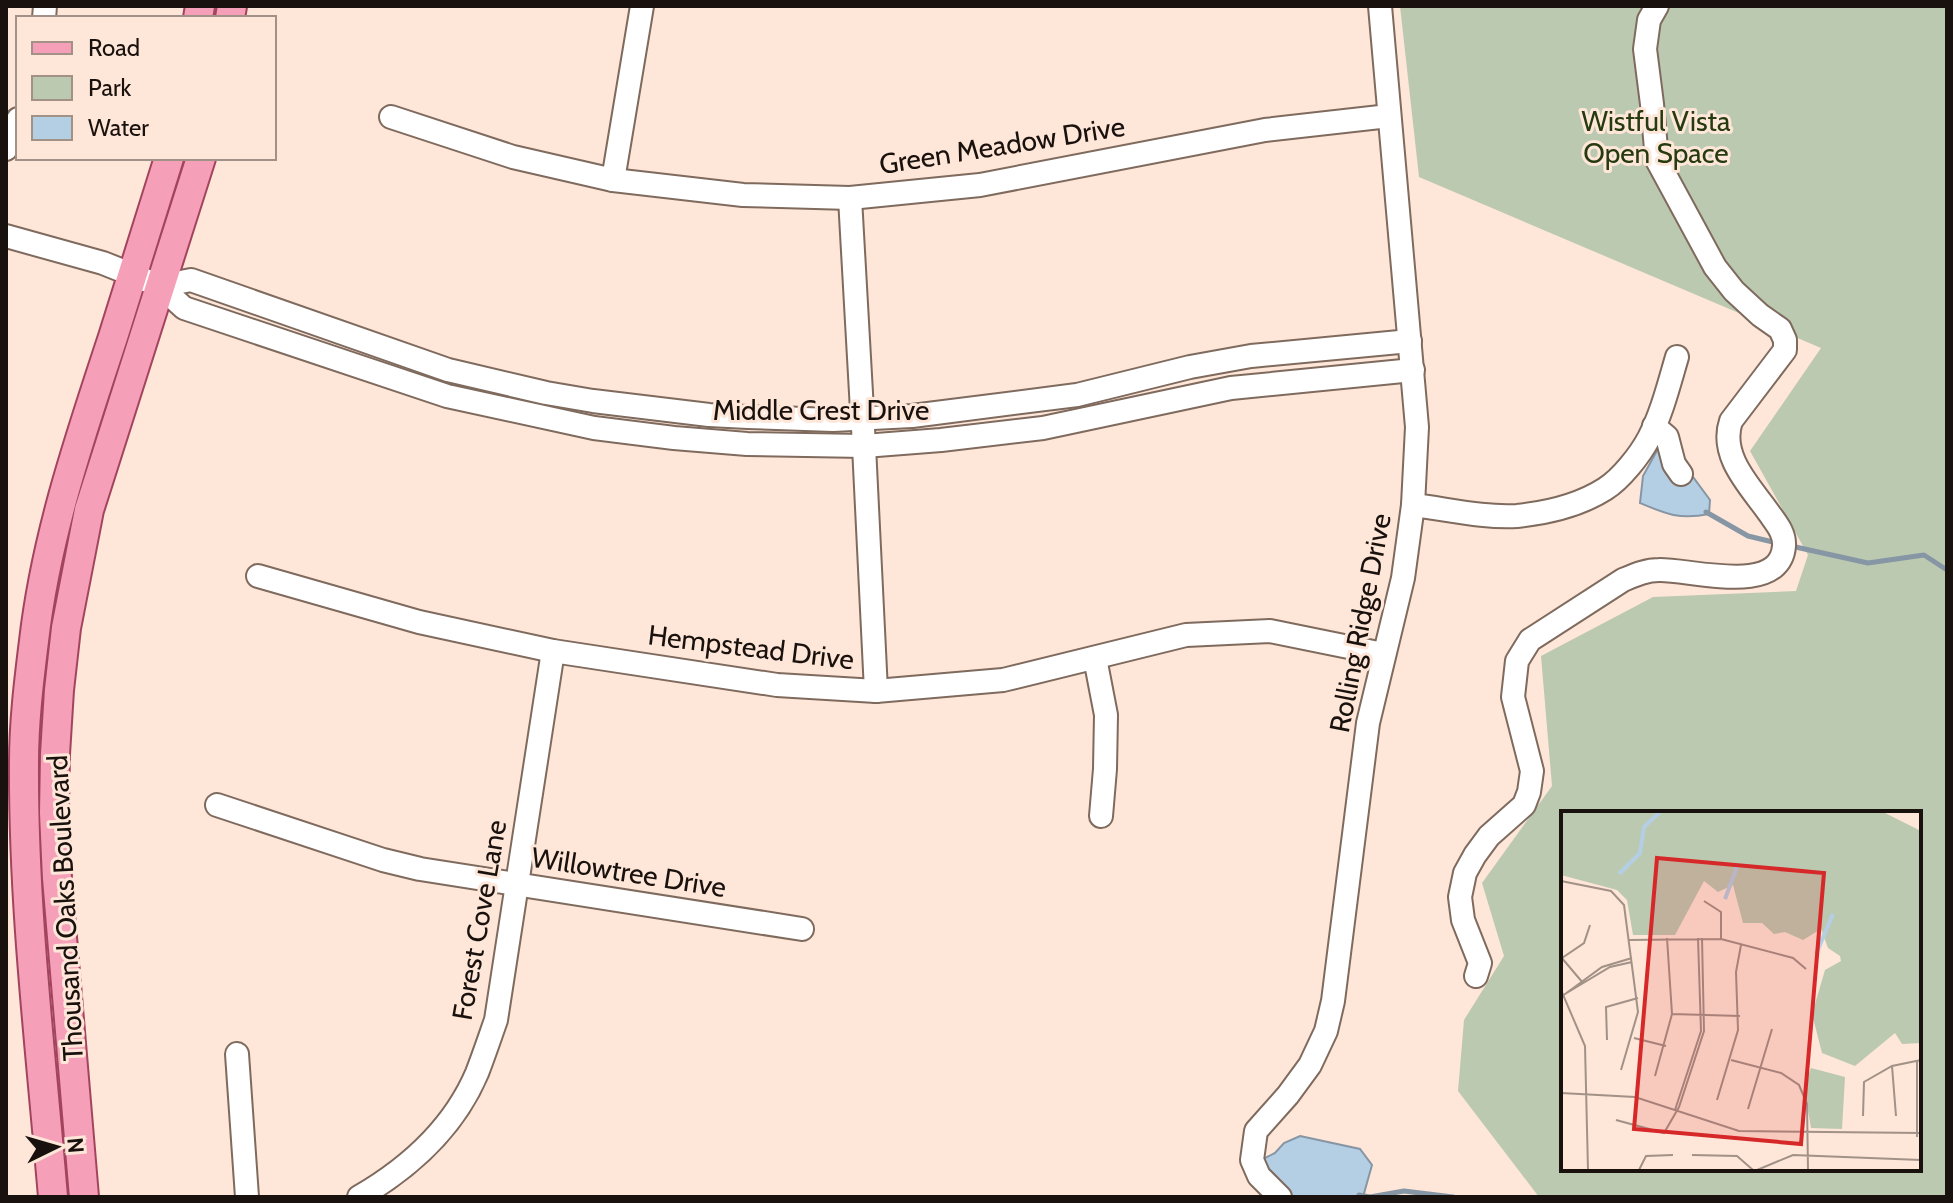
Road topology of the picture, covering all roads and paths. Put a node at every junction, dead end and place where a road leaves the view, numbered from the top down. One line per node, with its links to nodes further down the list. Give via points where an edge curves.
1 (642, 6): 10 (street)
2 (1380, 6): 4 (street, Rolling Ridge Drive)
3 (1657, 6): 36 (street, via 1645,49 1657,160 1715,267 1734,291 1780,329 1785,340 1785,350 1728,429 1735,466 1779,527 1785,541 1783,557 1770,569 1743,578 1640,573 1530,640 1517,661 1513,697 1532,771 1529,792 1524,805 1475,855 1460,897 1480,963)
4 (1389, 116): 11 (street, Green Meadow Drive, via 1265,130 980,185); 15 (street, Rolling Ridge Drive)
5 (391, 117): 10 (street, Green Meadow Drive, via 513,157)
6 (16, 124): 7 (street)
7 (6, 149)
8 (168, 160): 13 (main road, Thousand Oaks Boulevard)
9 (200, 160): 14 (main road, Thousand Oaks Boulevard)
10 (613, 180): 11 (street, Green Meadow Drive, via 743,195)
11 (850, 198): 22 (street)
12 (6, 236): 13 (street, Middle Crest Drive)
13 (133, 275): 14 (street, Middle Crest Drive); 38 (main road, Thousand Oaks Boulevard, via 57,515 28,696 25,846)
14 (160, 286): 19 (street, Middle Crest Drive, via 191,280 448,370); 21 (street, Middle Crest Drive, via 184,308 447,396); 39 (main road, Thousand Oaks Boulevard, via 89,510 59,690 56,852)
15 (1410, 341): 17 (street, Rolling Ridge Drive); 18 (street, Middle Crest Drive, via 1251,356)
16 (1677, 357): 23 (street)
17 (1413, 370): 20 (street, Middle Crest Drive, via 1258,384); 26 (street, Rolling Ridge Drive)
18 (1143, 378): 20 (street); 22 (street, Middle Crest Drive, via 1077,395)
19 (546, 393): 21 (street); 22 (street, Middle Crest Drive, via 709,415)
20 (1150, 405): 24 (street, Middle Crest Drive, via 1043,428)
21 (540, 417): 24 (street, Middle Crest Drive, via 689,439)
22 (863, 419): 24 (street)
23 (1654, 426): 25 (street, via 1667,437); 26 (street, via 1630,465 1607,488 1578,503 1516,516)
24 (864, 446): 31 (street)
25 (1681, 474)
26 (1413, 505): 29 (street, Rolling Ridge Drive, via 1403,578)
27 (258, 576): 28 (street, Hempstead Drive, via 419,622)
28 (553, 651): 31 (street, Hempstead Drive, via 777,685); 34 (street, Forest Cove Lane)
29 (1383, 654): 30 (street, Hempstead Drive, via 1270,631 1186,635); 42 (street, Rolling Ridge Drive, via 1368,723 1326,1031 1310,1065 1256,1131 1252,1160 1259,1176)
30 (1095, 658): 31 (street, Hempstead Drive, via 1003,680); 33 (street, via 1106,715)
31 (876, 691)
32 (217, 805): 34 (street, Willowtree Drive, via 383,860)
33 (1101, 816)
34 (517, 885): 35 (street, Willowtree Drive); 41 (street, Forest Cove Lane, via 496,1020 476,1075 449,1122 419,1155)
35 (802, 929)
36 (1476, 976)
37 (237, 1054): 40 (street)
38 (53, 1197)
39 (84, 1197)
40 (247, 1197)
41 (359, 1197)
42 (1280, 1197)

